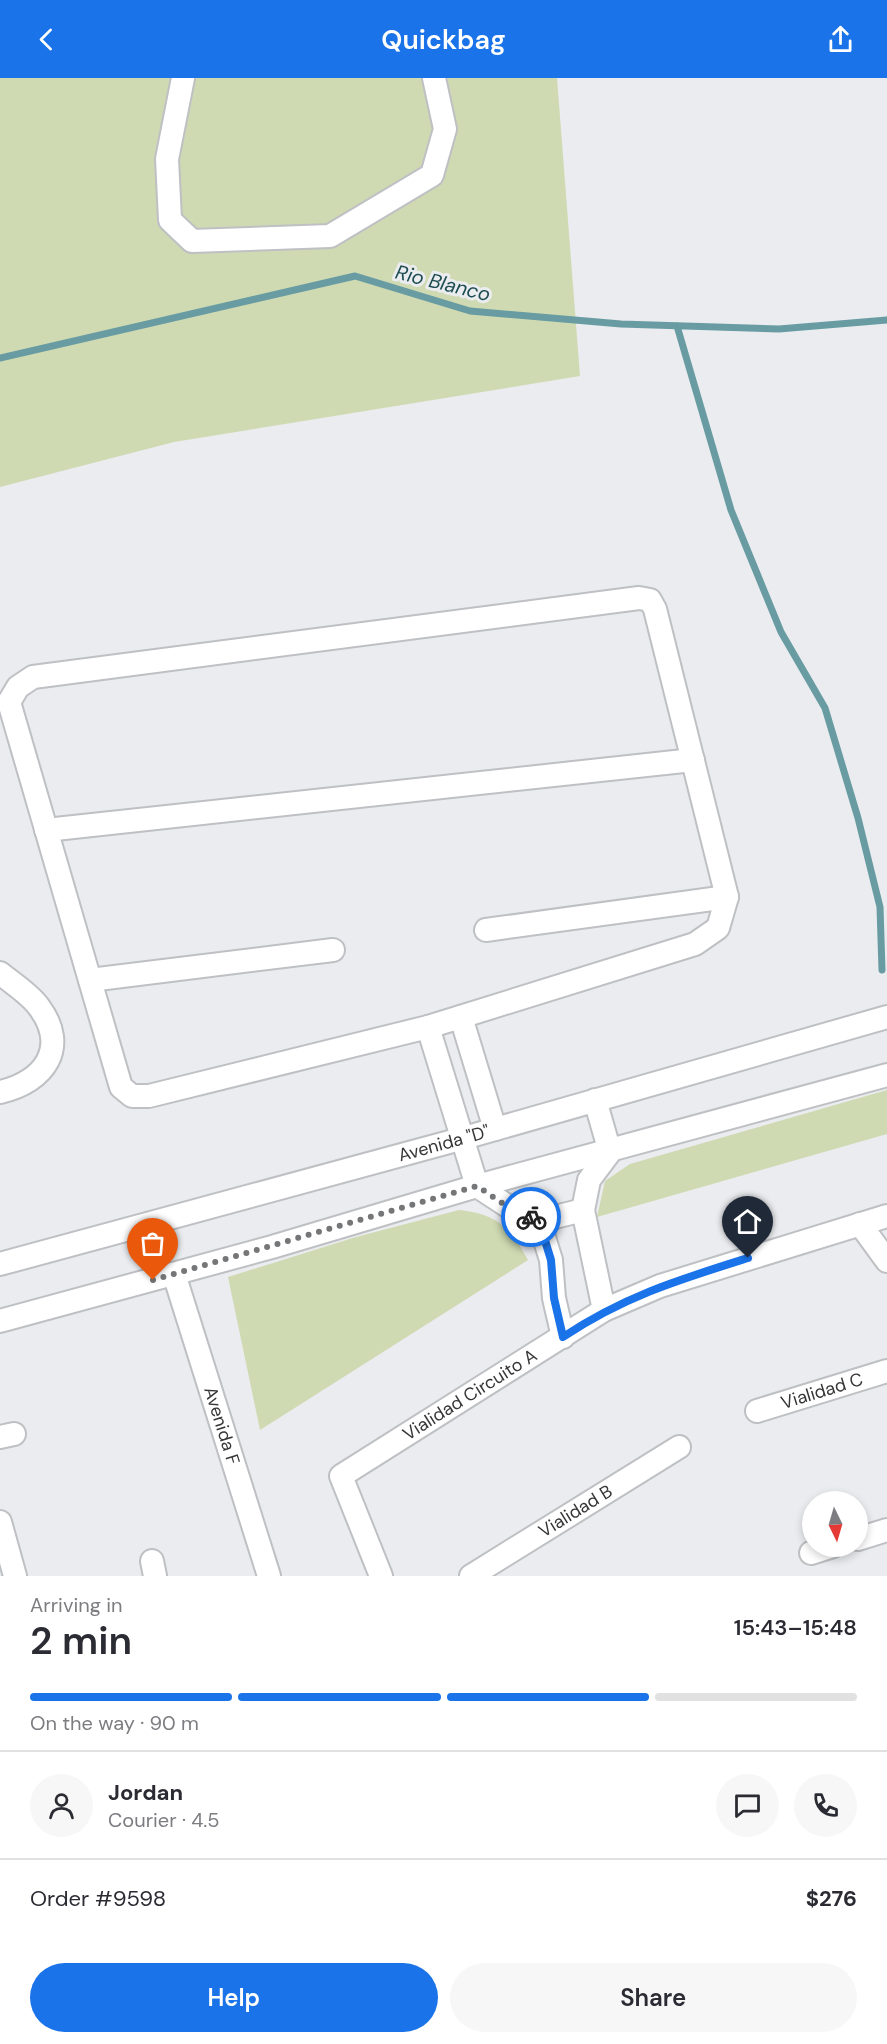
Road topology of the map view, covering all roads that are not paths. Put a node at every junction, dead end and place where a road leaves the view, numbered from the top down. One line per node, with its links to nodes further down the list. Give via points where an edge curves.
1 (183, 78): 2 (street, via 167,159 170,220 192,241 330,236 432,175 445,129)
2 (434, 78)
3 (693, 760): 4 (street); 4 (street, via 655,609 650,600 639,598 33,677 18,687 9,702); 5 (street)
4 (46, 830): 9 (street)
5 (727, 897): 6 (street); 10 (street, via 718,928 695,944)
6 (486, 930)
7 (333, 950): 9 (street)
8 (0, 973): 14 (street, via 39,1005 54,1032 51,1056 42,1071 14,1089)
9 (90, 980): 12 (street, via 121,1087 132,1096 149,1096)
10 (461, 1017): 12 (street); 16 (street)
11 (887, 1017): 15 (street, Avenida "D")
12 (428, 1027): 17 (street)
13 (887, 1075): 18 (street)
14 (0, 1092)
15 (595, 1101): 16 (street, Avenida "D"); 18 (street)
16 (495, 1129): 17 (street, Avenida "D")
17 (464, 1138): 19 (street); 25 (street, Avenida "D")
18 (610, 1152): 19 (street); 20 (street, via 589,1180)
19 (477, 1186): 22 (street, via 508,1207); 26 (street)
20 (583, 1210): 22 (street); 27 (street)
21 (887, 1216): 23 (street, Vialidad Circuito A)
22 (539, 1221): 29 (street, via 551,1260)
23 (860, 1224): 24 (street); 27 (street, Vialidad Circuito A, via 660,1286)
24 (887, 1261)
25 (0, 1264)
26 (174, 1274): 28 (street); 37 (street, Avenida F)
27 (604, 1310): 29 (street, Vialidad Circuito A)
28 (0, 1321)
29 (563, 1337): 38 (street, Vialidad Circuito A, via 341,1476)
30 (887, 1371): 31 (street, Vialidad C)
31 (757, 1411)
32 (679, 1447): 39 (street, Vialidad B)
33 (0, 1522): 36 (street)
34 (887, 1530): 35 (street)
35 (868, 1536)
36 (15, 1576)
37 (269, 1576)
38 (381, 1576)
39 (471, 1576)

